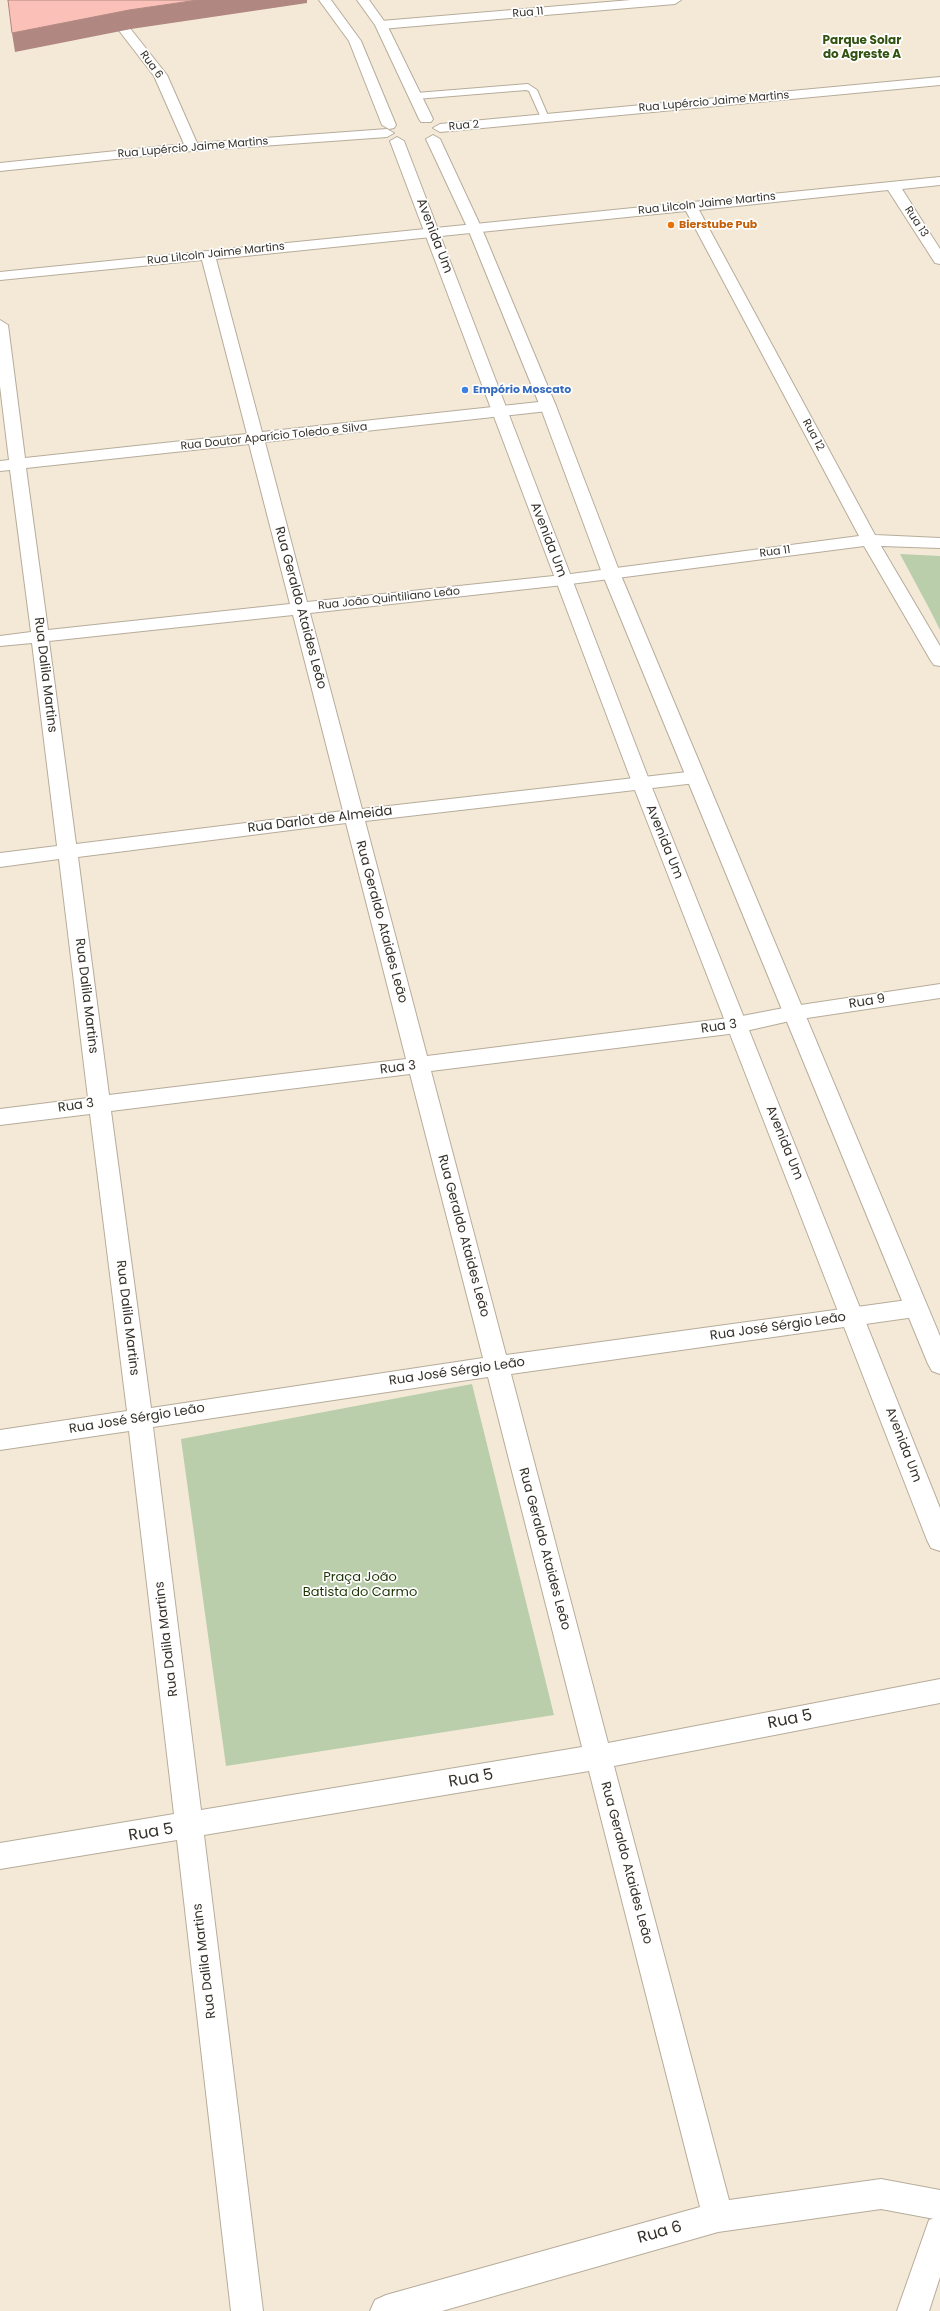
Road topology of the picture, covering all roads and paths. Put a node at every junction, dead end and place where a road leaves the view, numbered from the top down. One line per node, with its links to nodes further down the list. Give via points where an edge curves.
1 (325, 0): 10 (street, Avenida Um, via 355,41)
2 (363, 0): 5 (street)
3 (675, 0): 5 (street, Rua 11)
4 (110, 11): 11 (street, Rua 6, via 160,75)
5 (381, 25): 7 (street)
6 (940, 81): 8 (street, Rua Lupércio Jaime Martins)
7 (416, 96): 8 (lane, via 528,87 533,90); 10 (street, via 426,119 434,122)
8 (545, 118): 9 (street, Rua Lupércio Jaime Martins)
9 (488, 123): 10 (street, Rua 2)
10 (410, 132): 11 (street, Rua Lupércio Jaime Martins); 16 (street, Avenida Um); 17 (street, Avenida Um)
11 (192, 147): 12 (street, Rua Lupércio Jaime Martins)
12 (0, 167)
13 (940, 181): 14 (street, Rua Lilcoln Jaime Martins)
14 (892, 185): 15 (street, Rua Lilcoln Jaime Martins); 19 (street, Rua 13)
15 (690, 206): 16 (street, Rua Lilcoln Jaime Martins); 26 (street, Rua 12)
16 (475, 229): 17 (street, Rua Lilcoln Jaime Martins); 22 (street, Avenida Um)
17 (432, 233): 18 (street, Rua Lilcoln Jaime Martins); 23 (street, Avenida Um)
18 (208, 254): 20 (street, Rua Lilcoln Jaime Martins); 24 (street, Rua Geraldo Ataides Leão)
19 (940, 260)
20 (0, 276)
21 (0, 325): 25 (street, Rua Dalila Martins)
22 (548, 406): 23 (street, Rua Doutor Aparício Toledo e Silva); 28 (street, Avenida Um)
23 (500, 413): 24 (street, Rua Doutor Aparício Toledo e Silva); 29 (street, Avenida Um)
24 (256, 439): 25 (street, Rua Doutor Aparício Toledo e Silva); 30 (street, Rua Geraldo Ataides Leão)
25 (9, 465): 31 (street, Rua Dalila Martins)
26 (869, 540): 27 (street, Rua 11); 28 (street, Rua 11); 33 (street, Rua 12)
27 (940, 543)
28 (611, 573): 29 (street, Rua João Quintiliano Leão); 34 (street, Avenida Um)
29 (563, 580): 30 (street, Rua João Quintiliano Leão); 35 (street, Avenida Um)
30 (300, 609): 31 (street, Rua João Quintiliano Leão); 36 (street, Rua Geraldo Ataides Leão)
31 (40, 637): 32 (street, Rua João Quintiliano Leão); 37 (street, Rua Dalila Martins)
32 (0, 641)
33 (940, 661)
34 (696, 777): 35 (street, Rua Darlot de Almeida); 40 (street, Avenida Um)
35 (642, 785): 36 (street, Rua Darlot de Almeida); 41 (street, Avenida Um)
36 (354, 816): 37 (street, Rua Darlot de Almeida); 42 (street, Rua Geraldo Ataides Leão)
37 (68, 852): 38 (street, Rua Darlot de Almeida); 43 (street, Rua Dalila Martins)
38 (0, 860)
39 (940, 991): 40 (street, Rua 9)
40 (794, 1013): 41 (street, Rua 3); 45 (street, Avenida Um)
41 (738, 1025): 42 (street, Rua 3); 46 (street, Avenida Um)
42 (418, 1065): 43 (street, Rua 3); 48 (street, Rua Geraldo Ataides Leão)
43 (100, 1103): 44 (street, Rua 3); 49 (street, Rua Dalila Martins)
44 (0, 1117)
45 (915, 1308): 46 (street, Rua José Sérgio Leão); 47 (street, Avenida Um)
46 (852, 1317): 48 (street, Rua José Sérgio Leão); 51 (street, Avenida Um)
47 (940, 1364)
48 (497, 1366): 49 (street, Rua José Sérgio Leão); 53 (street, Rua Geraldo Ataides Leão)
49 (140, 1418): 50 (street, Rua José Sérgio Leão); 54 (street, Rua Dalila Martins)
50 (0, 1440)
51 (940, 1540)
52 (940, 1691): 53 (street, Rua 5)
53 (598, 1758): 54 (street, Rua 5); 57 (street, Rua Geraldo Ataides Leão)
54 (189, 1827): 55 (street, Rua 5); 59 (street, Rua Dalila Martins)
55 (0, 1856)
56 (940, 2204): 57 (street, Rua 6, via 881,2194)
57 (718, 2217): 60 (street, Rua 6)
58 (940, 2231): 61 (street)
59 (247, 2311)
60 (386, 2311)
61 (913, 2311)

